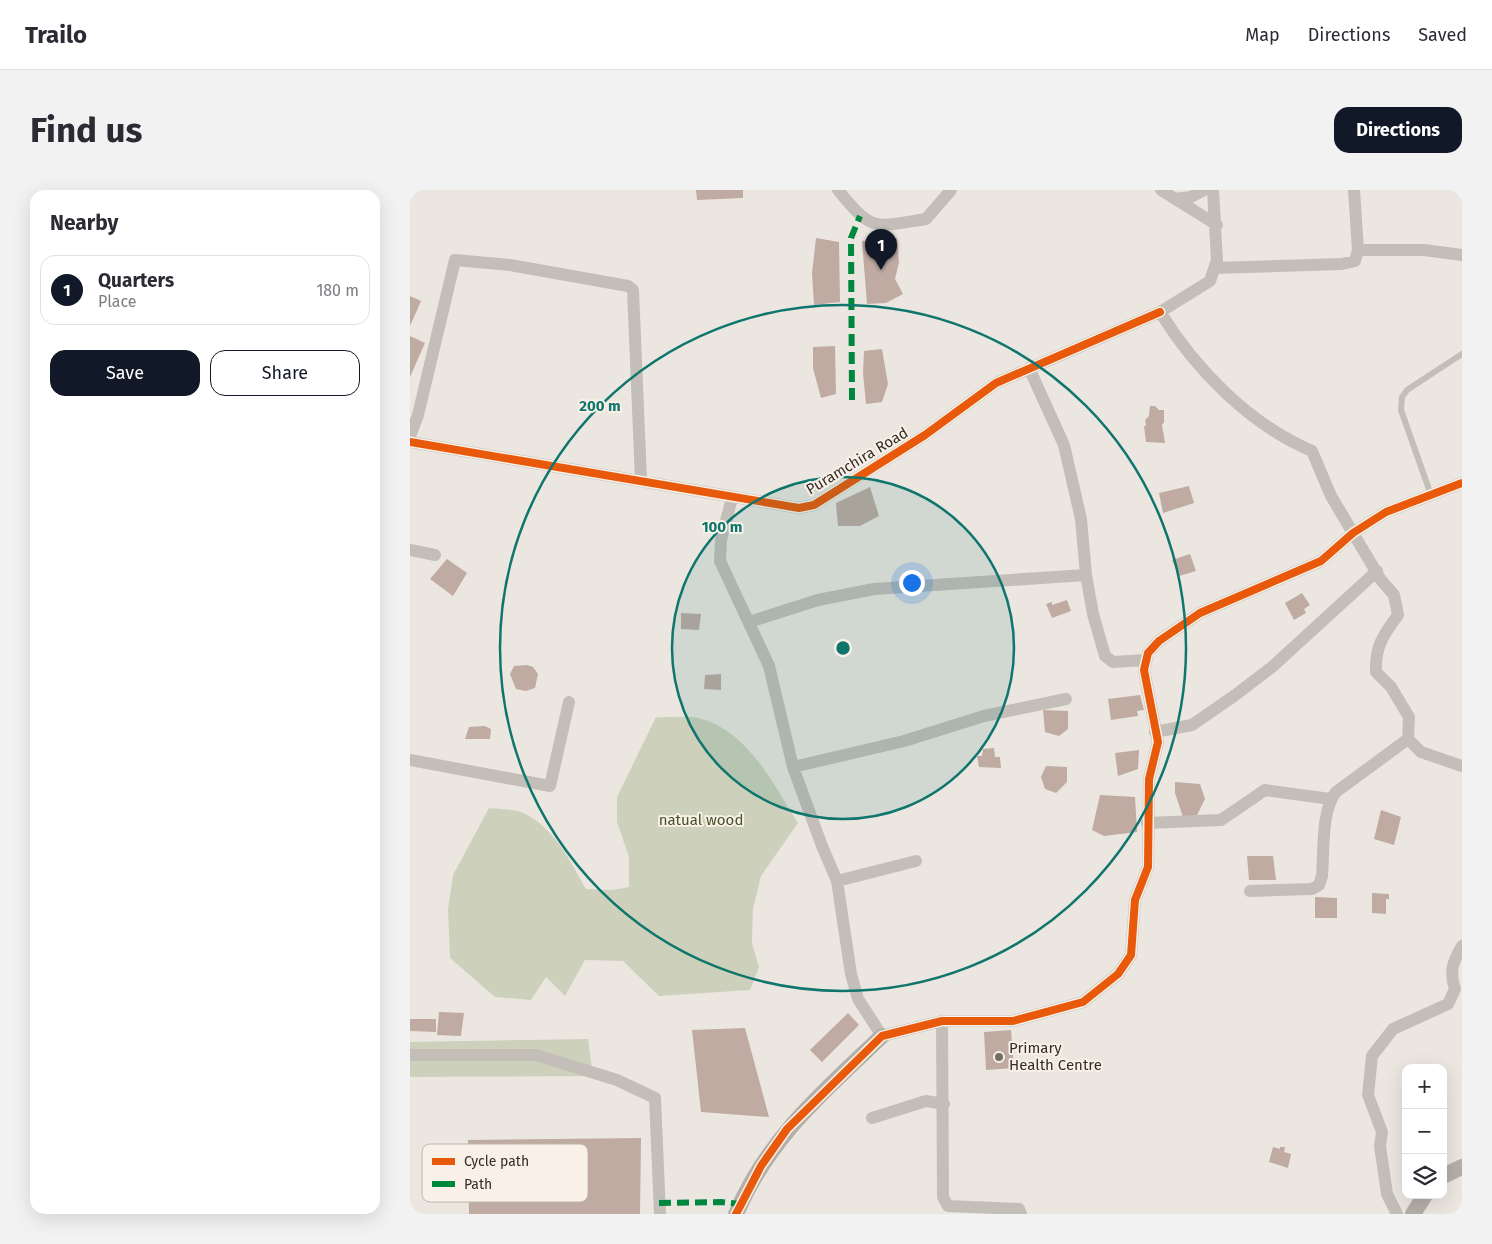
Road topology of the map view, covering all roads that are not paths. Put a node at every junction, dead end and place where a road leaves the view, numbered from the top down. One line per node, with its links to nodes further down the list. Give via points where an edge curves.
1 (838, 190): 2 (street, via 860,216 870,224 881,226 926,219)
2 (951, 190)
3 (1161, 190): 7 (street)
4 (1204, 190): 7 (street, via 1191,197)
5 (1213, 190): 8 (street)
6 (1354, 190): 9 (street)
7 (1175, 199): 8 (street)
8 (1217, 226): 11 (street)
9 (1358, 250): 10 (street, via 1424,250); 11 (street, via 1356,261 1342,264)
10 (1462, 255)
11 (1214, 268): 12 (street, Puramchira Road, via 1210,281)
12 (1160, 312): 14 (street, Puramchira Road); 21 (street, via 1173,333 1231,400 1295,443 1312,450 1331,496)
13 (1462, 354): 19 (lane, via 1407,390 1402,397 1401,410)
14 (1029, 368): 20 (street, Puramchira Road, via 996,383 925,435 814,505 799,508); 25 (street, via 1064,445 1080,519)
15 (410, 436): 17 (street, via 418,416 455,260 510,265 618,284 632,290)
16 (410, 442): 17 (street, Puramchira Road)
17 (641, 480): 20 (street, Puramchira Road)
18 (1462, 483): 19 (street)
19 (1431, 496): 21 (street, via 1386,512)
20 (732, 498): 26 (street, via 721,540 720,561)
21 (1353, 533): 24 (street); 27 (street, via 1321,561 1200,613 1160,640)
22 (410, 550): 23 (street)
23 (435, 555)
24 (1376, 571): 30 (street, via 1272,667 1234,696 1192,725); 31 (street, via 1394,595 1398,616 1375,654 1376,672 1391,687 1409,716)
25 (1086, 575): 26 (street, via 874,589 818,600); 27 (street, via 1105,656 1113,662)
26 (749, 622): 34 (street, via 769,666)
27 (1146, 660): 30 (street, via 1144,670)
28 (1066, 700): 34 (street, via 984,716 904,741)
29 (569, 702): 32 (street, via 550,786)
30 (1155, 732): 36 (street, via 1158,742 1149,779)
31 (1408, 739): 33 (street, via 1421,752); 35 (street)
32 (410, 760)
33 (1462, 766)
34 (793, 767): 38 (street)
35 (1330, 799): 36 (street, via 1265,790 1221,820); 39 (street, via 1319,885 1312,889)
36 (1147, 823): 42 (street, via 1148,868 1135,900 1131,955 1118,974 1083,1002 1014,1021)
37 (916, 861): 38 (street)
38 (837, 881): 43 (street, via 851,974 858,998)
39 (1250, 891)
40 (1462, 946): 41 (street, via 1451,976)
41 (1457, 996): 53 (street, via 1448,1004 1392,1029 1372,1056 1368,1095 1382,1132 1380,1146 1387,1194)
42 (942, 1021): 43 (street); 45 (street)
43 (882, 1036): 51 (street, via 787,1129 761,1166)
44 (410, 1055): 50 (street, via 536,1055 618,1080 655,1098)
45 (944, 1104): 46 (street, via 926,1101); 52 (street, via 945,1202 948,1206 1020,1209)
46 (872, 1118)
47 (1462, 1167): 48 (street)
48 (1447, 1174)
49 (1422, 1199): 54 (street)
50 (660, 1214)
51 (736, 1214)
52 (1022, 1214)
53 (1397, 1214)
54 (1413, 1214)

